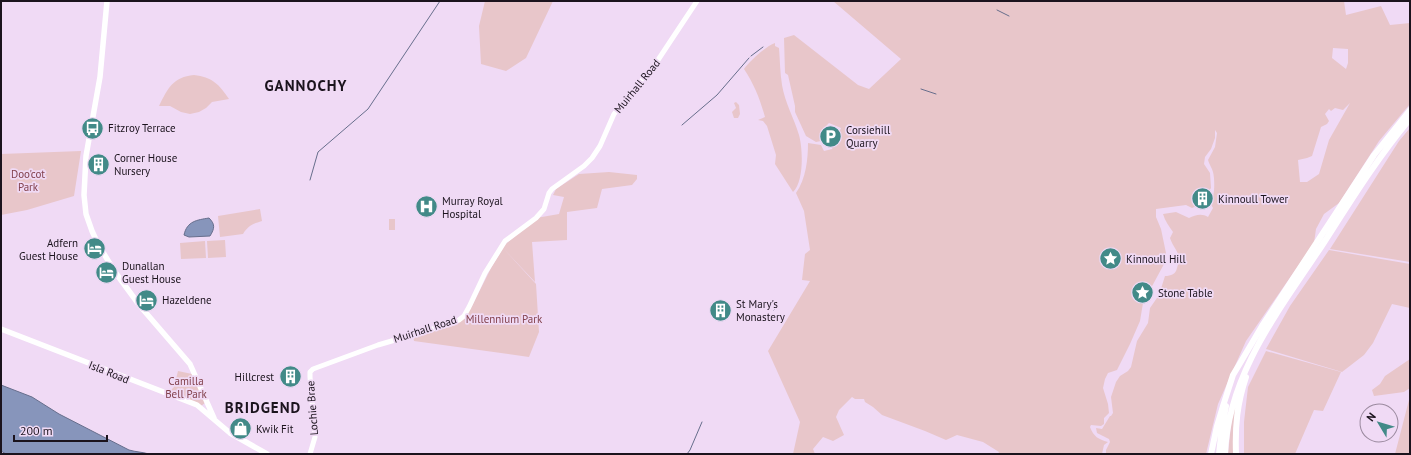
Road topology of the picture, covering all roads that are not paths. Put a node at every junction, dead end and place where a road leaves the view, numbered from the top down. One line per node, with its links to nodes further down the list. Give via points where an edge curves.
1 (107, 1): 9 (main road, via 100,77 86,156 86,214 98,244 124,284 190,364)
2 (697, 1): 8 (street, Muirhall Road, via 656,63 614,114 592,158 552,189 544,208 536,218 505,241 464,316 453,323 378,345)
3 (1410, 110): 7 (highway, via 1374,155)
4 (1410, 119): 6 (highway, via 1380,157)
5 (1, 329): 9 (main road, Isla Road, via 197,405)
6 (1262, 337): 14 (highway, via 1236,393 1228,422); 15 (highway, via 1237,407)
7 (1251, 345): 12 (highway, via 1233,375); 13 (highway, via 1229,397)
8 (313, 368): 10 (street, Lochie Brae, via 310,374 315,437)
9 (214, 418): 11 (main road, Isla Road, via 230,433)
10 (311, 451)
11 (266, 454)
12 (1211, 454)
13 (1219, 454)
14 (1225, 454)
15 (1236, 454)

